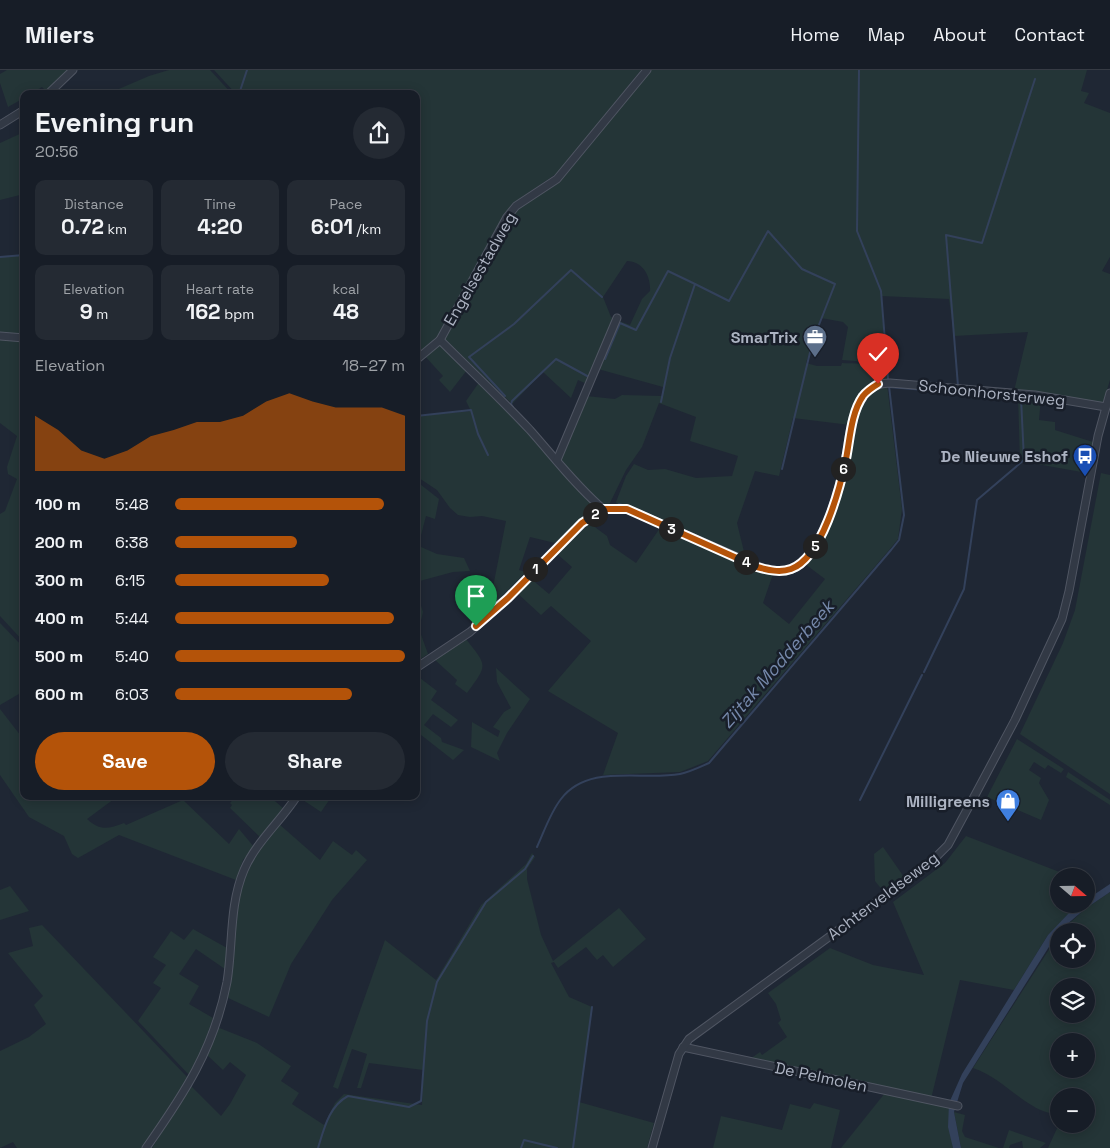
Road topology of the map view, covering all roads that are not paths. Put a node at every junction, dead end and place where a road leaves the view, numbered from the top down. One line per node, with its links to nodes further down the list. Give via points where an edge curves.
1 (73, 70): 3 (street)
2 (647, 70): 9 (street, Engelsestadweg, via 557,179 516,206 507,217)
3 (52, 90)
4 (20, 112): 5 (street)
5 (0, 125)
6 (617, 318): 13 (street)
7 (0, 336): 8 (street)
8 (20, 338)
9 (440, 340): 10 (street, Engelsestadweg); 13 (street, Engelsestadweg)
10 (420, 357)
11 (1110, 393): 12 (street, Achterveldseweg)
12 (1106, 407): 14 (street, Schoonhorsterweg, via 1035,395 890,383 876,386 863,396 856,412 840,484 817,543 802,563 787,570 757,567 627,509); 17 (street, Achterveldseweg, via 1062,620 1015,720 948,845 929,864 689,1039)
13 (557, 460): 14 (street, Engelsestadweg, via 578,486)
14 (604, 509): 15 (street, via 582,523 470,632)
15 (420, 665)
16 (294, 800): 19 (street, via 260,843 243,872 233,921 227,982 215,1024 192,1080)
17 (683, 1047): 18 (street, De Pelmolen); 20 (street)
18 (958, 1106)
19 (146, 1148)
20 (652, 1148)

